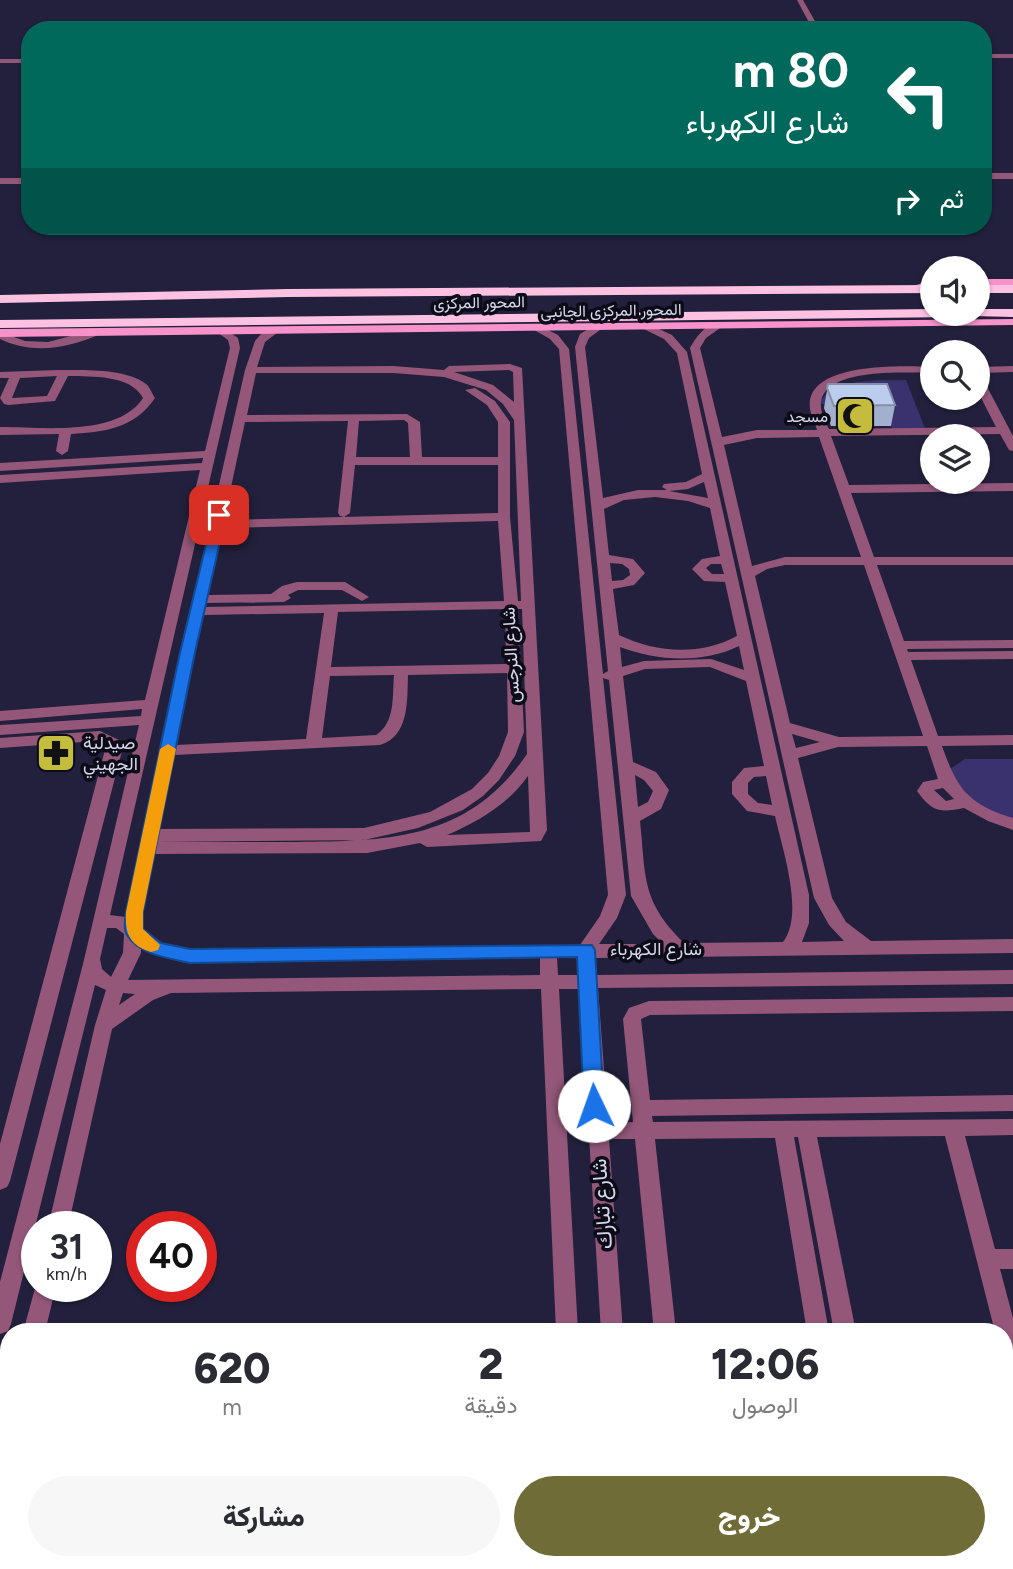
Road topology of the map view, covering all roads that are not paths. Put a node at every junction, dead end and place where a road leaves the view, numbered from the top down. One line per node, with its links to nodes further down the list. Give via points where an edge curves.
1 (793, 0): 3 (street)
2 (800, 0): 4 (street)
3 (804, 21)
4 (812, 21)
5 (992, 55): 6 (street)
6 (1013, 55)
7 (0, 59): 8 (street)
8 (21, 59)
9 (992, 174): 10 (street)
10 (1013, 174)
11 (0, 178): 12 (street)
12 (21, 178)
13 (990, 282): 14 (main road)
14 (1013, 282)
15 (920, 287): 16 (main road)
16 (909, 289): 17 (highway, المحور المركزى); 20 (highway, المحور المركزى, via 301,292)
17 (920, 289)
18 (990, 289): 19 (highway)
19 (1013, 289)
20 (0, 299)
21 (990, 313): 22 (highway)
22 (1013, 313)
23 (920, 315): 24 (highway, المحور المركزى)
24 (881, 318): 25 (main road, المحور المركزى الجانبى); 26 (highway, المحور المركزى); 27 (main road, المحور المركزى الجانبى)
25 (1013, 322)
26 (0, 324)
27 (719, 324): 28 (main road, المحور المركزى الجانبى); 52 (street, via 702,336 695,348)
28 (645, 325): 30 (main road, المحور المركزى الجانبى); 51 (street, via 661,331 680,348)
29 (534, 327): 30 (main road, المحور المركزى الجانبى); 32 (main road, المحور المركزى الجانبى); 101 (street, via 554,337 564,349)
30 (599, 327): 68 (street, via 584,336 580,347)
31 (219, 330): 32 (main road, المحور المركزى الجانبى); 33 (main road, المحور المركزى الجانبى); 37 (street, via 233,338)
32 (275, 330): 38 (street, via 261,337)
33 (97, 332): 34 (main road, المحور المركزى الجانبى); 36 (street)
34 (0, 334): 35 (street, via 19,344)
35 (37, 346): 36 (street); 45 (street)
36 (52, 346): 45 (street)
37 (235, 348): 38 (street); 61 (street)
38 (257, 349): 43 (street)
39 (1013, 369): 42 (street)
40 (418, 370): 43 (street); 50 (street, via 491,389 510,403); 50 (street, شارع النرجس, via 515,368 519,372)
41 (920, 370): 56 (street, via 867,371 821,389 815,407)
42 (990, 370)
43 (251, 373): 49 (street); 64 (street, شارع النرجس, via 415,375 451,382 480,395 499,412 504,422)
44 (0, 375): 45 (street)
45 (27, 375): 46 (street); 46 (street, via 6,398 8,402 51,399)
46 (63, 375): 53 (street, via 125,377 149,393 144,407 127,420 100,428)
47 (990, 404): 54 (street)
48 (354, 416): 49 (street); 62 (street); 63 (street, via 412,419)
49 (241, 419): 76 (street)
50 (520, 420): 87 (street, شارع النرجس)
51 (696, 423): 52 (street); 66 (street)
52 (713, 424): 57 (street); 58 (street)
53 (66, 430): 55 (street); 60 (street)
54 (1004, 430): 56 (street); 59 (street)
55 (0, 431)
56 (824, 433): 57 (street); 70 (street)
57 (757, 434): 58 (street)
58 (717, 444): 77 (street)
59 (1013, 447)
60 (62, 451)
61 (208, 460): 65 (street); 67 (street); 95 (street)
62 (349, 461): 63 (street); 75 (street)
63 (416, 461): 64 (street)
64 (504, 461): 74 (street, شارع النرجس)
65 (0, 467)
66 (708, 476): 68 (street, via 680,487); 72 (street)
67 (0, 479)
68 (604, 481): 73 (street)
69 (1013, 487): 70 (street)
70 (845, 493): 71 (street); 81 (street)
71 (1013, 496)
72 (715, 506): 73 (street, via 680,495 624,495); 78 (street)
73 (598, 508): 79 (street)
74 (504, 512): 75 (street); 76 (street); 86 (street, شارع النرجس)
75 (344, 513): 76 (street)
76 (218, 520): 88 (street)
77 (742, 550): 78 (street); 80 (street); 83 (street)
78 (725, 555): 84 (street); 84 (street, via 703,562 699,569 709,578)
79 (604, 559): 85 (street); 85 (street, via 625,559 638,573 628,584)
80 (785, 561): 81 (street); 83 (street)
81 (869, 561): 82 (street); 93 (street)
82 (1013, 561)
83 (747, 575): 106 (street)
84 (730, 578): 91 (street)
85 (607, 585): 90 (street)
86 (511, 600): 87 (street); 88 (street, via 274,598); 89 (street); 97 (street, شارع النرجس)
87 (528, 600): 114 (street, شارع النرجس)
88 (199, 605): 89 (street); 96 (street)
89 (332, 607): 99 (street)
90 (613, 638): 91 (street, via 654,653 707,652); 100 (street)
91 (744, 638): 102 (street)
92 (1013, 644): 93 (street)
93 (901, 651): 94 (street); 109 (street)
94 (1013, 655)
95 (160, 657): 96 (street); 103 (street)
96 (187, 657): 113 (street)
97 (514, 668): 98 (street); 125 (street, شارع النرجس, via 516,732 512,750 488,784 447,812 394,830 364,834)
98 (401, 671): 99 (street); 112 (street, via 396,724 388,736 370,742)
99 (323, 673): 112 (street)
100 (616, 676): 101 (street); 102 (street, via 644,665 711,663); 116 (street)
101 (596, 677): 134 (street, via 617,895)
102 (752, 678): 117 (street)
103 (150, 704): 104 (street); 105 (street)
104 (0, 716)
105 (147, 720): 107 (street); 122 (street)
106 (782, 726): 110 (street); 115 (street)
107 (0, 730)
108 (1013, 740): 109 (street)
109 (933, 741): 110 (street); 118 (street)
110 (838, 742): 115 (street)
111 (0, 743): 121 (street, via 109,739 114,751)
112 (313, 745): 113 (street)
113 (168, 750): 125 (street)
114 (535, 754): 126 (street, via 509,791 488,808 434,834); 126 (street, شارع النرجس, via 539,830 535,837)
115 (789, 755): 131 (street, via 822,898 838,926)
116 (626, 765): 123 (street); 123 (street, via 650,776 661,790 655,804)
117 (773, 771): 120 (street); 120 (street, via 750,772 740,782 740,794 756,810)
118 (947, 782): 119 (street); 119 (street, via 925,791 943,807)
119 (965, 802): 124 (street)
120 (781, 810): 130 (street, via 801,909 796,939)
121 (98, 813): 122 (street); 153 (street)
122 (125, 814): 127 (street)
123 (632, 818): 132 (street, via 640,896 659,929)
124 (1013, 824)
125 (149, 841): 126 (street, via 367,846); 128 (street)
126 (403, 842)
127 (100, 921): 128 (street, شارع الكهرباء, via 120,922); 135 (street)
128 (134, 932): 133 (street, شارع الكهرباء, via 156,948 190,956); 140 (street, via 128,964)
129 (1013, 946): 131 (street, شارع الكهرباء)
130 (788, 948): 131 (street, شارع الكهرباء); 132 (street, شارع الكهرباء)
131 (867, 948)
132 (679, 949): 134 (street, شارع الكهرباء)
133 (548, 950): 134 (street, شارع الكهرباء); 139 (street)
134 (586, 950): 138 (street, شارع تبارك)
135 (91, 965): 140 (street, via 97,977); 158 (street)
136 (1013, 977): 137 (street, شارع الكهرباء)
137 (709, 980): 138 (street, شارع الكهرباء); 143 (street)
138 (587, 981): 139 (street, شارع الكهرباء); 151 (street, شارع تبارك)
139 (549, 982): 141 (street, شارع الكهرباء); 160 (street)
140 (116, 986): 141 (street, شارع الكهرباء); 144 (street)
141 (171, 986): 144 (street, via 147,995)
142 (1013, 1004): 143 (street)
143 (712, 1008): 146 (street, via 649,1008 633,1016)
144 (104, 1024): 154 (street)
145 (1013, 1103): 146 (street)
146 (641, 1108): 152 (street)
147 (1013, 1127): 148 (street)
148 (953, 1128): 150 (street); 155 (street)
149 (783, 1129): 150 (street); 152 (street); 163 (street)
150 (806, 1129): 164 (street)
151 (596, 1130): 152 (street); 161 (street, شارع تبارك)
152 (643, 1130): 162 (street)
153 (0, 1181)
154 (62, 1211)
155 (987, 1259): 156 (street); 165 (street)
156 (1013, 1259)
157 (41, 1302): 159 (street)
158 (0, 1323)
159 (36, 1323)
160 (567, 1323)
161 (611, 1323)
162 (664, 1323)
163 (816, 1323)
164 (843, 1323)
165 (1003, 1323)

